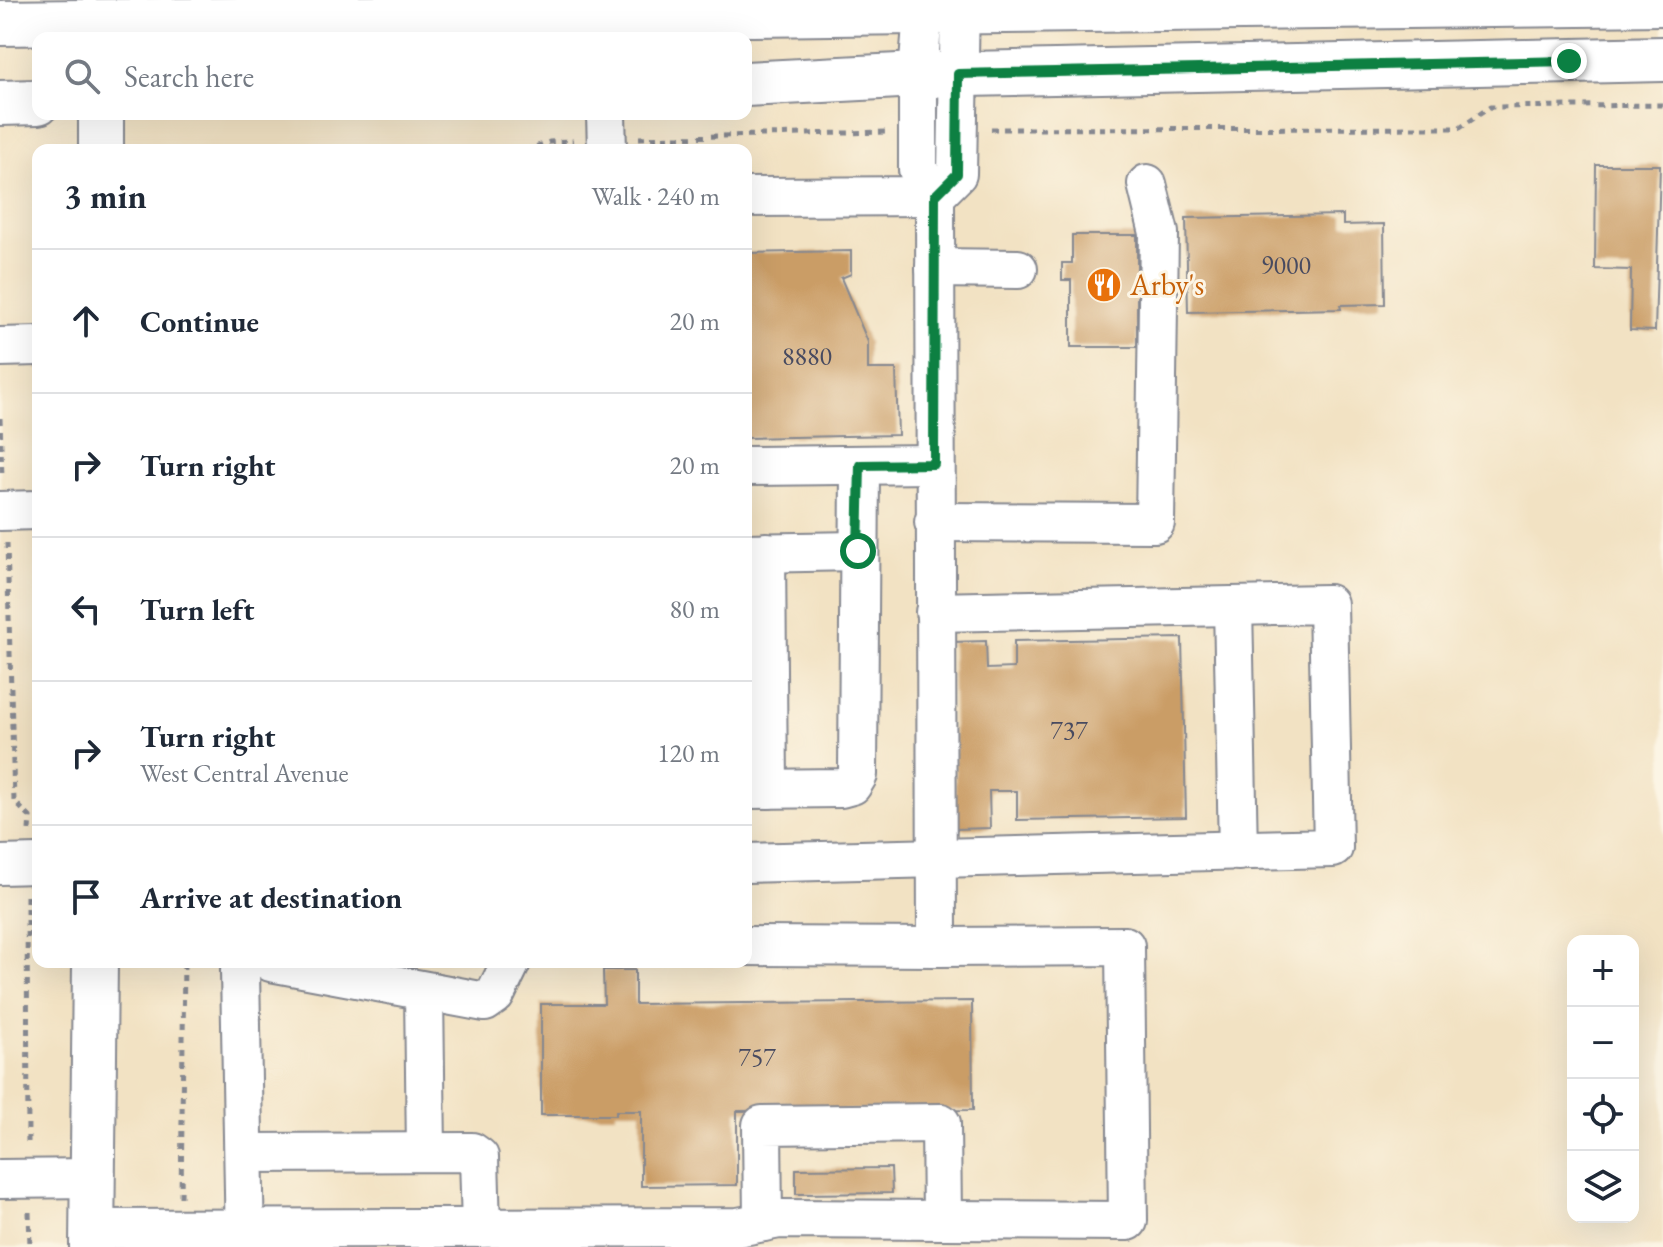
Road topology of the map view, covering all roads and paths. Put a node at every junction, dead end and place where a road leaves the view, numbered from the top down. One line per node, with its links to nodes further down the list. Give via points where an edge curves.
1 (1640, 2): 3 (main road); 7 (main road, via 1609,29 1443,35)
2 (609, 7): 3 (main road); 4 (main road)
3 (942, 7): 8 (lane)
4 (101, 20): 5 (main road)
5 (0, 23)
6 (1663, 59): 7 (main road)
7 (1437, 65): 8 (main road)
8 (938, 74): 9 (main road); 14 (lane); 15 (lane)
9 (752, 84)
10 (32, 102): 11 (main road)
11 (0, 103)
12 (1663, 105): 14 (path, via 1490,107 1460,128)
13 (101, 120): 17 (main road)
14 (957, 130): 20 (lane, via 957,174)
15 (918, 131): 16 (path); 20 (lane, via 918,170)
16 (606, 134): 18 (path)
17 (101, 144)
18 (544, 144)
19 (1147, 184): 31 (lane, via 1159,233 1155,523)
20 (935, 196): 21 (lane); 22 (lane)
21 (752, 197)
22 (935, 268): 23 (lane); 26 (lane)
23 (1018, 269)
24 (32, 346): 25 (lane)
25 (0, 347)
26 (934, 464): 27 (lane); 31 (lane)
27 (860, 465): 28 (lane); 32 (lane)
28 (752, 466)
29 (32, 510): 30 (lane)
30 (0, 511)
31 (934, 522): 35 (lane)
32 (858, 551): 33 (lane); 36 (lane, via 858,775 852,785 841,788)
33 (756, 553): 36 (lane)
34 (1233, 606): 35 (lane); 37 (lane); 37 (lane, via 1328,604 1333,848)
35 (935, 612): 38 (lane)
36 (757, 789)
37 (1238, 851): 38 (lane)
38 (937, 860): 39 (lane); 43 (lane)
39 (752, 863)
40 (32, 864): 41 (lane)
41 (0, 865)
42 (752, 946): 43 (lane)
43 (937, 947): 54 (lane, via 1125,946 1128,1221)
44 (95, 968): 52 (main road)
45 (184, 968): 56 (path)
46 (241, 968): 51 (lane)
47 (302, 968): 49 (lane)
48 (508, 968): 49 (lane, via 495,995 485,1002)
49 (424, 992): 50 (lane)
50 (426, 1152): 51 (lane); 57 (lane, via 472,1152 479,1157)
51 (244, 1153): 59 (lane)
52 (94, 1178): 53 (lane); 58 (main road)
53 (0, 1179)
54 (942, 1220): 55 (lane); 55 (lane, via 941,1123 762,1125)
55 (763, 1222): 57 (lane, via 738,1227)
56 (181, 1228): 58 (lane); 59 (lane)
57 (481, 1228): 60 (lane)
58 (92, 1238)
59 (245, 1238): 60 (lane)
60 (429, 1238)

